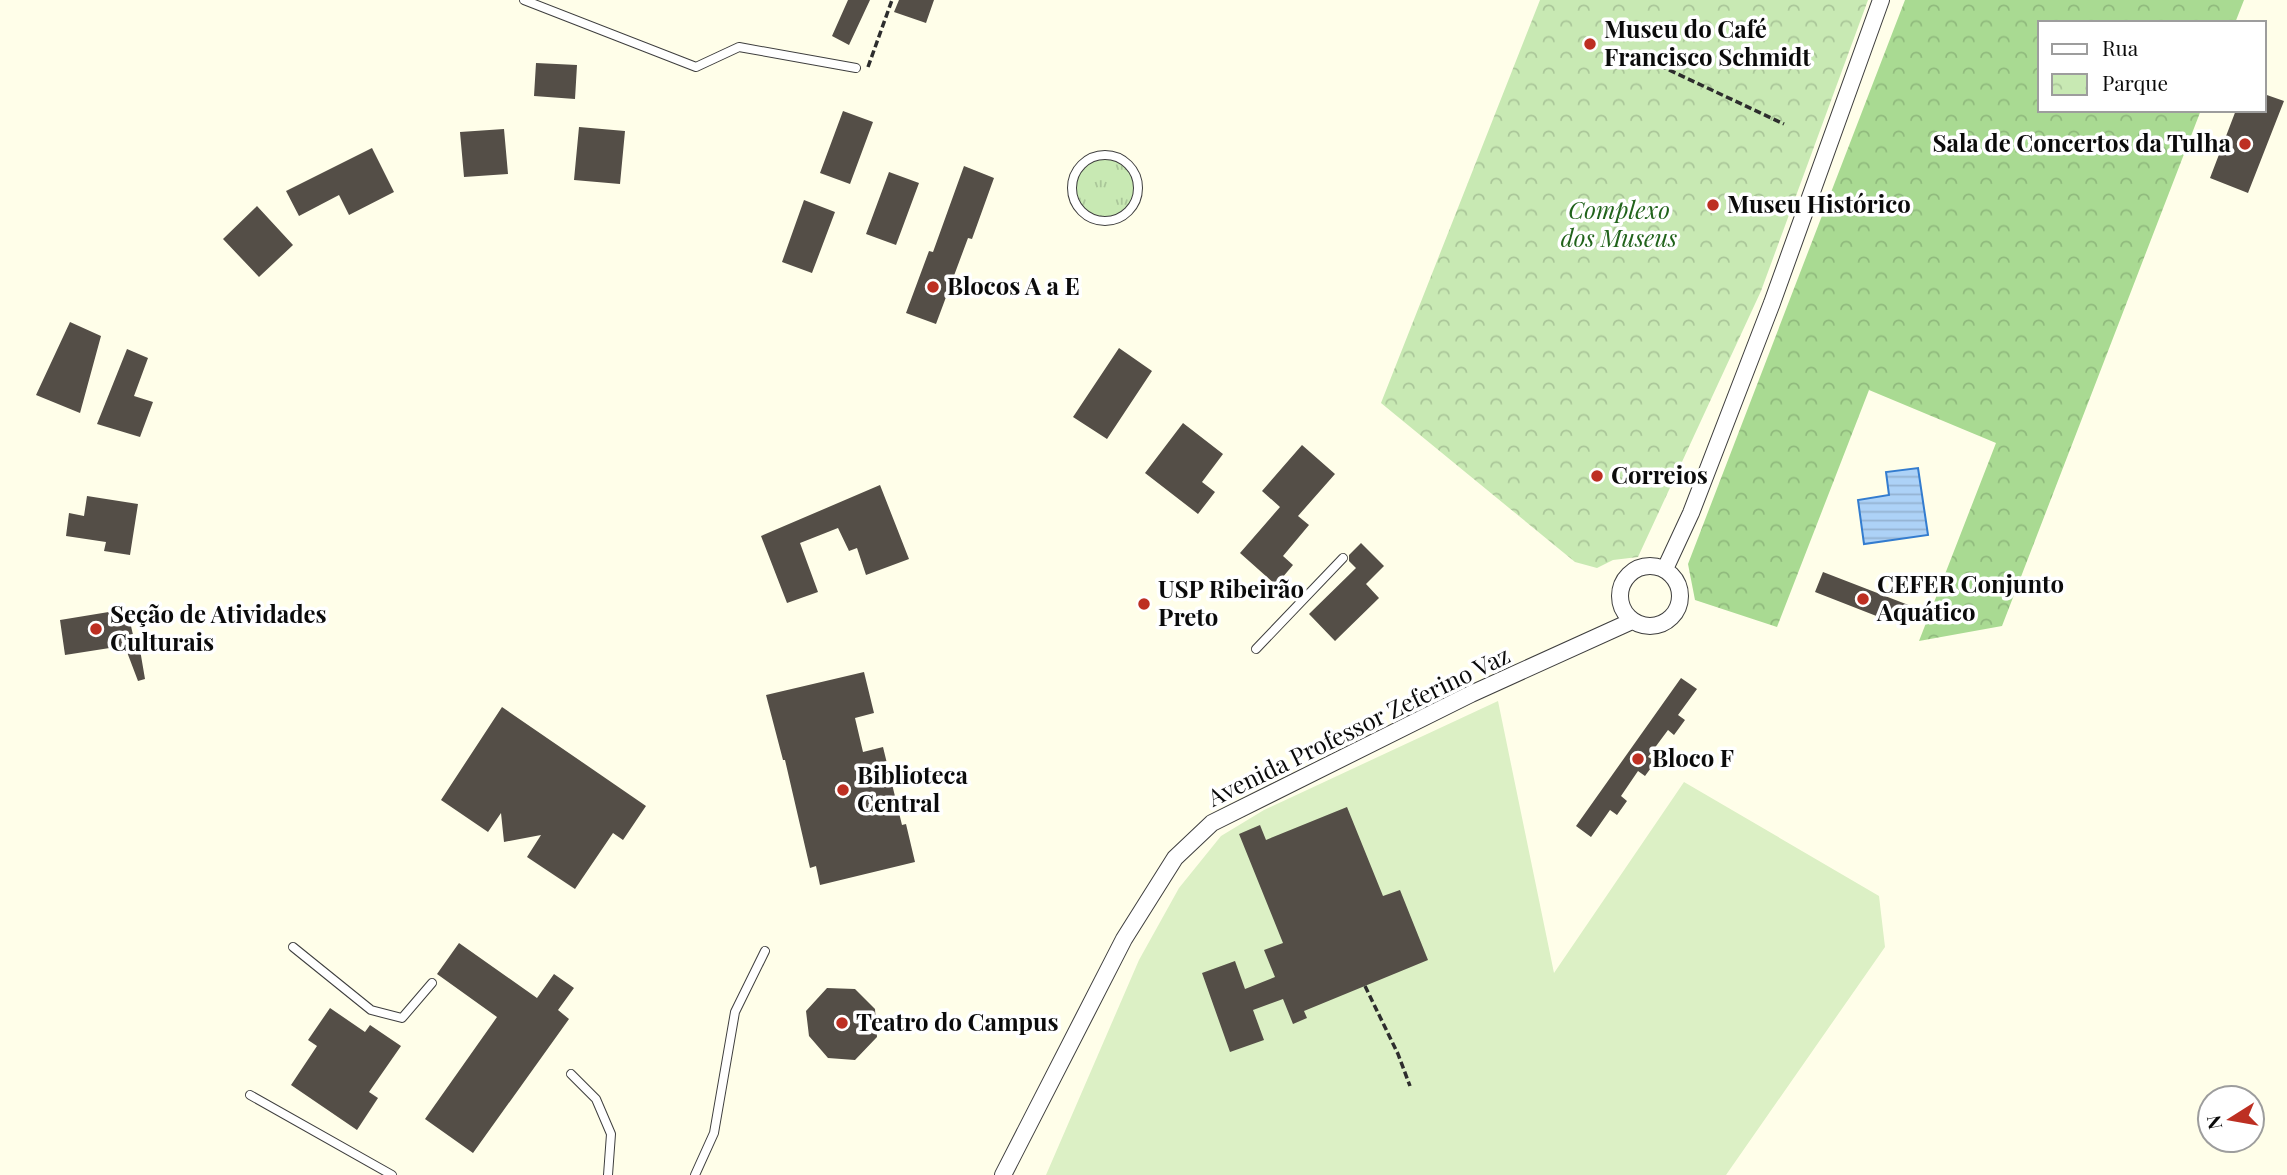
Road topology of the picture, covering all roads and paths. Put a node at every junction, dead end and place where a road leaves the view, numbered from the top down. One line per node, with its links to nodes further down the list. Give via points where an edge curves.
1 (524, 0): 5 (lane, via 696,67 739,47)
2 (892, 0): 6 (path)
3 (1881, 0): 10 (street, via 1772,303)
4 (1631, 52): 7 (path)
5 (856, 68)
6 (866, 73)
7 (1784, 124)
8 (1118, 157): 8 (lane, via 1098,155 1075,174 1072,195 1089,219 1122,218 1136,202 1139,192 1134,171)
9 (1343, 558): 12 (lane)
10 (1665, 569): 11 (street, via 1641,567 1623,583 1621,603); 11 (street, via 1681,596 1674,615 1649,627)
11 (1632, 621): 23 (street, Avenida Professor Zeferino Vaz, via 1471,694 1212,823 1175,858 1124,939)
12 (1256, 649)
13 (293, 947): 15 (lane, via 371,1010 402,1018)
14 (765, 951): 22 (lane, via 736,1012 714,1133)
15 (432, 983)
16 (1364, 986): 18 (path)
17 (571, 1074): 21 (lane, via 596,1099 611,1134)
18 (1410, 1086)
19 (250, 1095): 20 (lane)
20 (392, 1175)
21 (608, 1175)
22 (695, 1175)
23 (1003, 1175)

